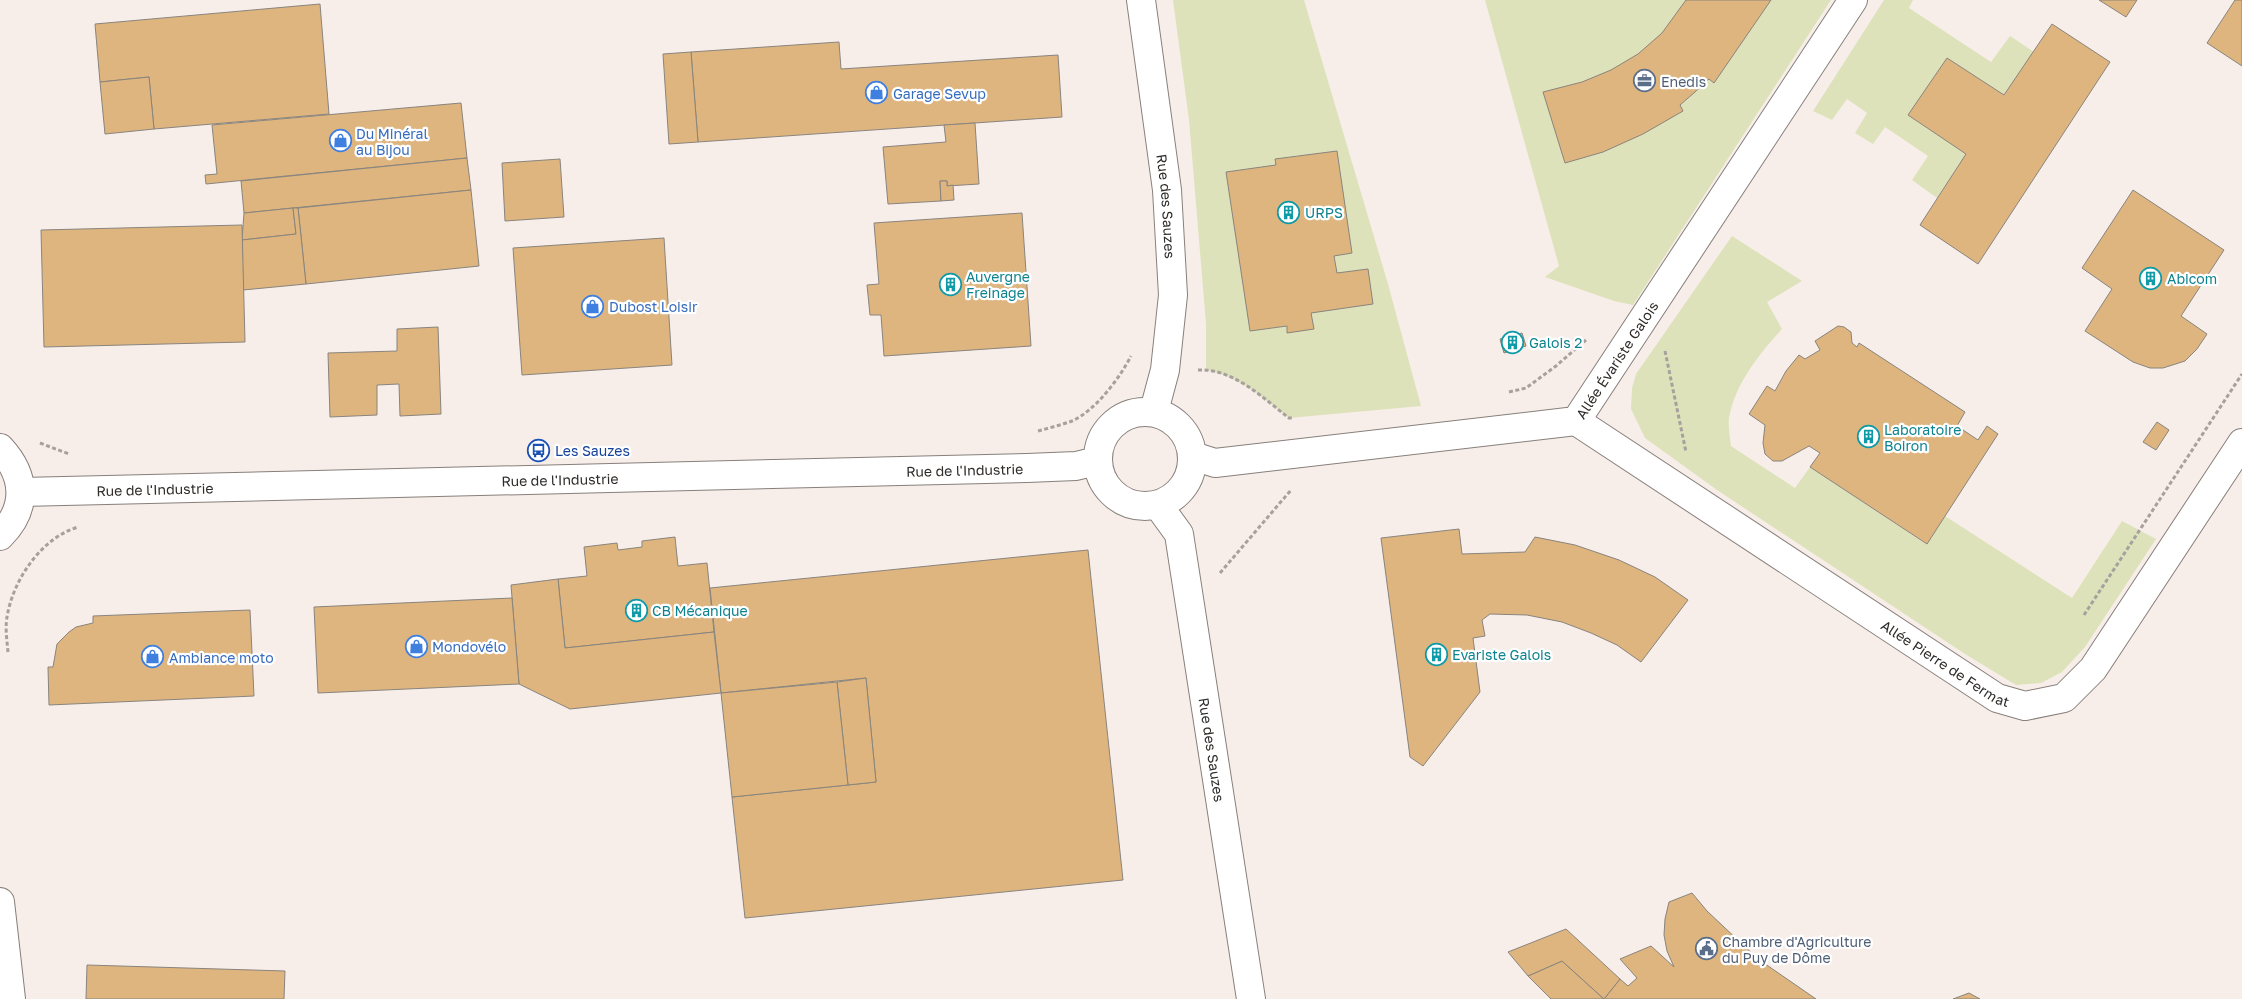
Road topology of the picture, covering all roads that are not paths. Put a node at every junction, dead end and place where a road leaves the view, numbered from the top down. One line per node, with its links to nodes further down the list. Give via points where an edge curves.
1 (1141, 0): 3 (street, Rue des Sauzes, via 1167,190 1173,295 1165,370)
2 (1853, 0): 4 (street, Allée Évariste Galois)
3 (1154, 411): 7 (street, via 1174,420 1188,436); 8 (street, via 1132,412 1114,423 1101,440)
4 (1576, 421): 5 (street, Allée Pierre de Fermat, via 1997,698 2025,706 2064,698 2094,669); 7 (street, Allée Évariste Galois, via 1215,463)
5 (2242, 443)
6 (0, 448): 9 (street, via 18,474)
7 (1194, 456): 10 (street, via 1190,478 1177,495)
8 (1098, 461): 9 (street, Rue de l'Industrie, via 1076,466 1027,468); 10 (street, via 1103,482 1117,498 1137,507)
9 (21, 492): 11 (street, via 18,510)
10 (1158, 505): 14 (street, Rue des Sauzes, via 1179,534)
11 (0, 536)
12 (0, 902): 13 (street)
13 (11, 999)
14 (1251, 999)

